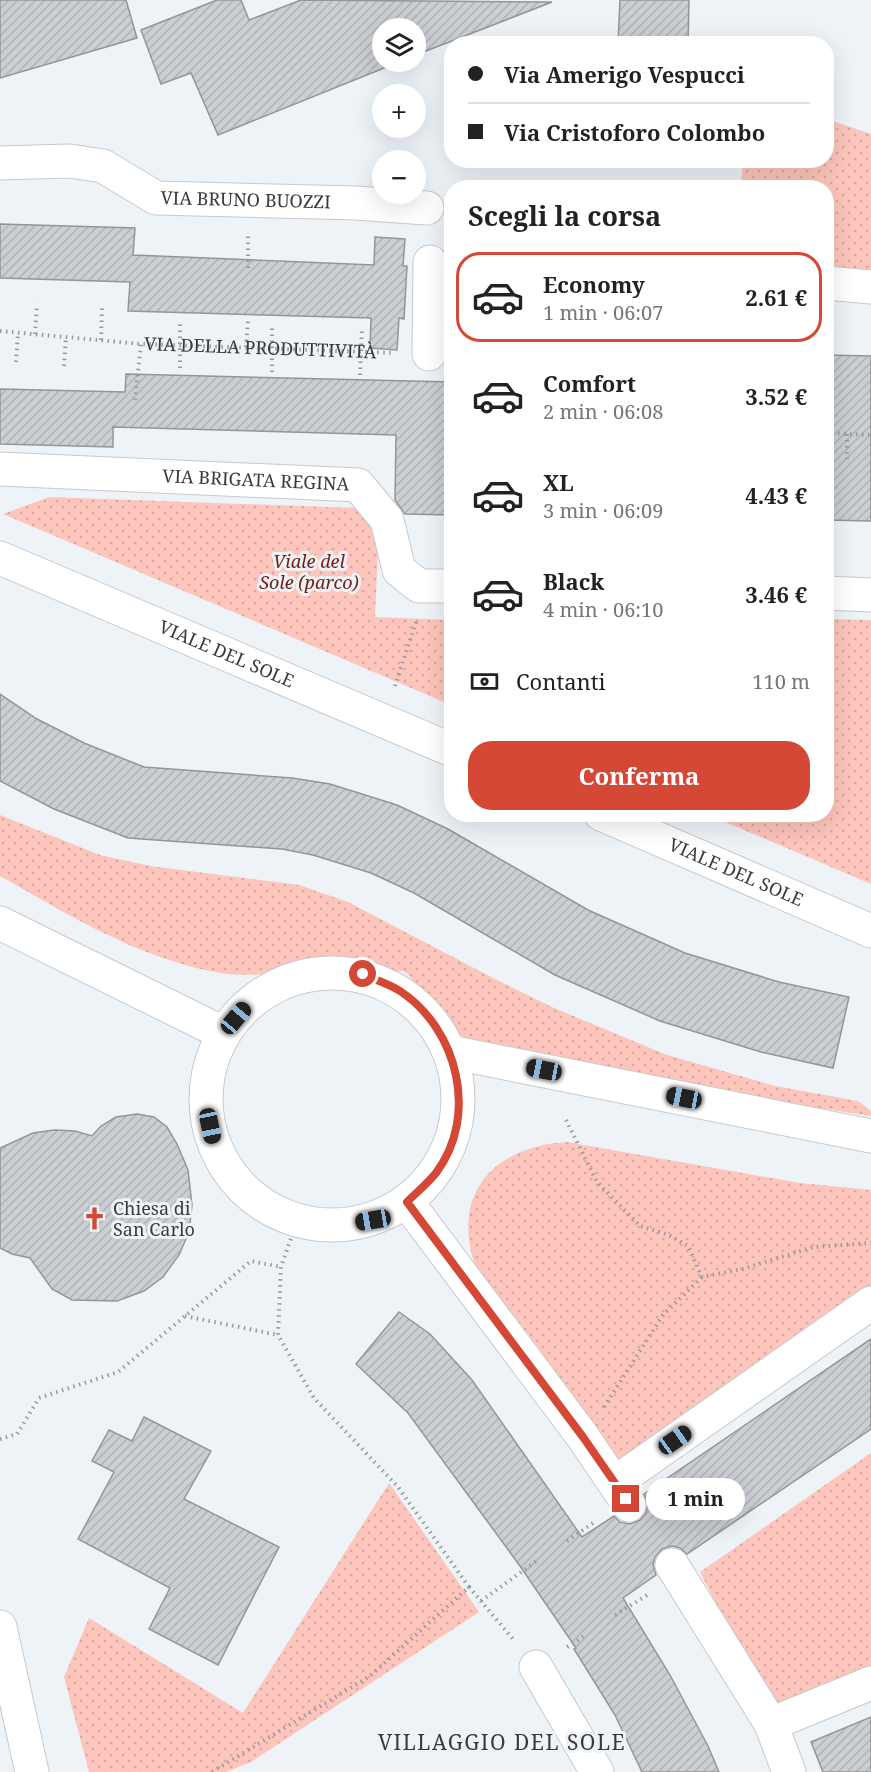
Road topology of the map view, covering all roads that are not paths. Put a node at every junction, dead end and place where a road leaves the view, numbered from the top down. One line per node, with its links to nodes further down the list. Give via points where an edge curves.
1 (0, 163): 2 (street, VIA BRUNO BUOZZI, via 70,161 103,166 156,198)
2 (427, 208)
3 (430, 262): 6 (street)
4 (834, 285): 5 (street)
5 (871, 287)
6 (429, 354)
7 (0, 469): 9 (street, VIA BRIGATA REGINA, via 358,485 387,520 399,570 419,586)
8 (0, 558): 12 (street, VIALE DEL SOLE)
9 (444, 586)
10 (834, 593): 11 (street)
11 (871, 595)
12 (444, 747)
13 (619, 822): 15 (street, VIALE DEL SOLE)
14 (0, 923): 16 (street)
15 (871, 931)
16 (223, 1034): 17 (street, via 249,1002 283,981 322,971 363,974 400,990 430,1017); 19 (street, via 209,1069 206,1107 214,1145 233,1179 262,1204 297,1221 334,1226 373,1220)
17 (450, 1052): 18 (street); 19 (street, via 460,1093 455,1134 436,1172)
18 (871, 1136)
19 (407, 1202): 20 (street, via 622,1493)
20 (871, 1303)
21 (672, 1565): 25 (street)
22 (0, 1627): 26 (street)
23 (536, 1667): 28 (street)
24 (871, 1683): 25 (street)
25 (771, 1724): 29 (street)
26 (12, 1737): 27 (street)
27 (32, 1772)
28 (597, 1772)
29 (789, 1772)

